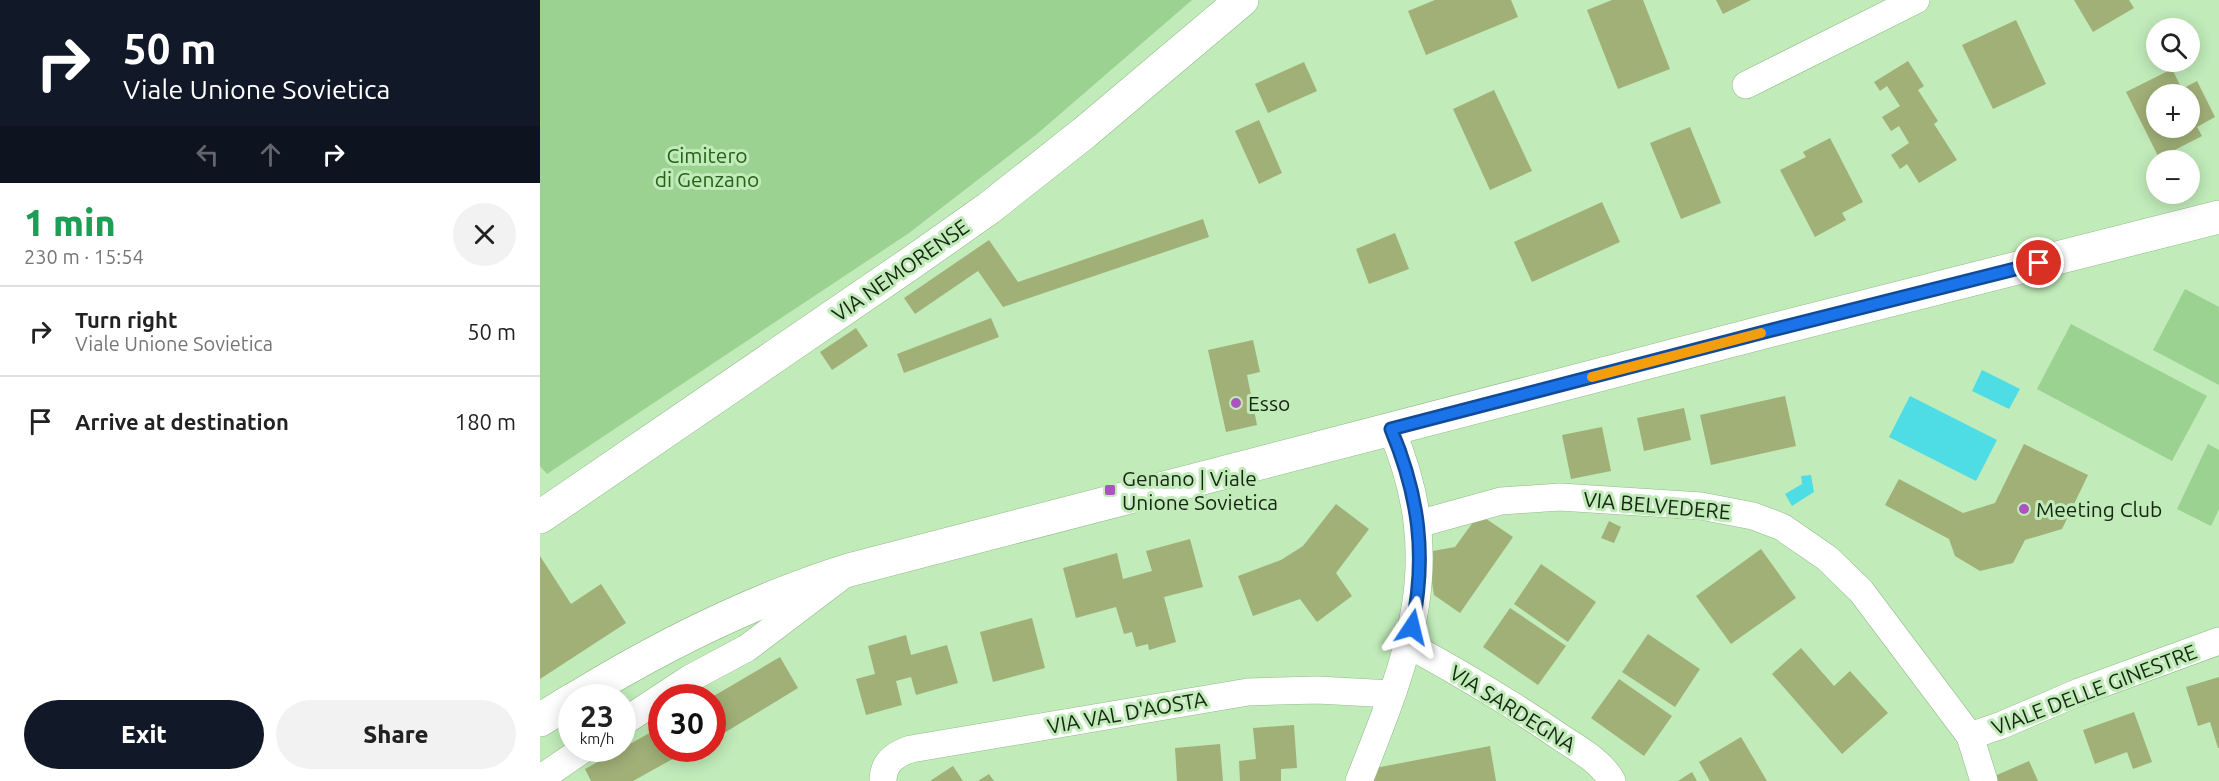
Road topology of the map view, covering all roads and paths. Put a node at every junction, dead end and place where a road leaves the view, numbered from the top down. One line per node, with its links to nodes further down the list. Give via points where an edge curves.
1 (1242, 0): 6 (main road, VIA NEMORENSE, via 980,215)
2 (1916, 0): 3 (street)
3 (1746, 85)
4 (2219, 218): 5 (main road)
5 (1391, 429): 7 (street, via 1411,483); 8 (main road)
6 (540, 517)
7 (1418, 524): 10 (street, via 1420,582); 16 (street, VIA BELVEDERE, via 1501,501 1560,497 1701,506 1768,521 1809,544 1852,580)
8 (849, 570): 11 (main road, via 687,636); 14 (street, via 755,642 689,678)
9 (2219, 641): 16 (street, VIALE DELLE GINESTRE)
10 (1407, 644): 12 (street); 21 (street, VIA SARDEGNA, via 1550,729 1593,759)
11 (599, 684)
12 (1392, 694): 19 (street, VIA VAL D'AOSTA, via 1268,690 1143,709 911,749 891,759); 20 (street)
13 (558, 709): 15 (main road)
14 (636, 714)
15 (540, 720)
16 (1970, 736): 22 (street, VIA BELVEDERE)
17 (569, 762): 18 (street)
18 (553, 776)
19 (883, 781)
20 (1359, 781)
21 (1612, 781)
22 (1984, 781)

